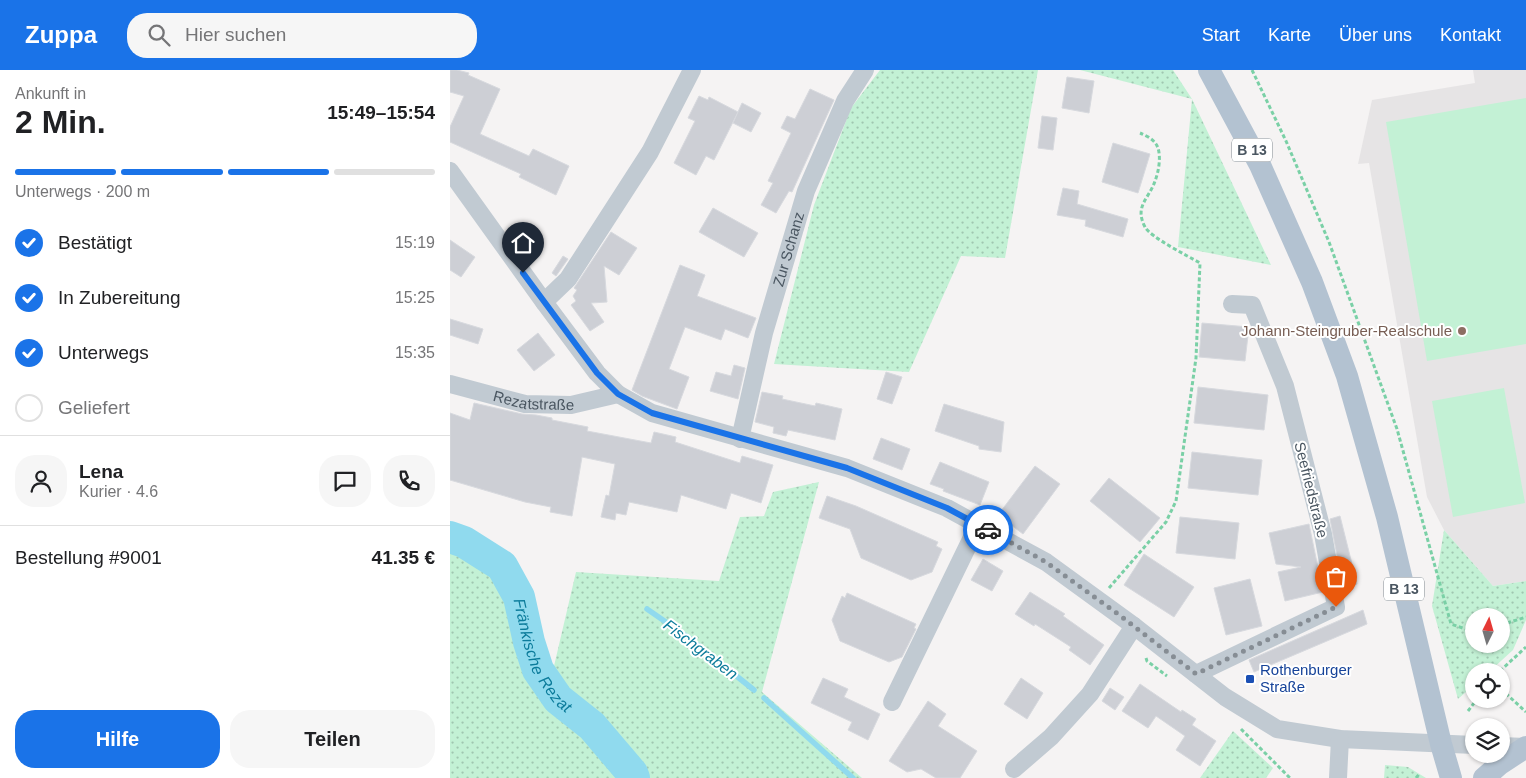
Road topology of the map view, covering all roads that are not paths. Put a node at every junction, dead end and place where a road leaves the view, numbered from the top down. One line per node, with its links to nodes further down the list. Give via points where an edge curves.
1 (692, 70): 5 (street, via 650,152 568,279)
2 (866, 70): 9 (street, Zur Schanz, via 846,101 806,191 764,333)
3 (1209, 70): 15 (main road, B 13, via 1264,174 1312,282 1347,376 1388,517)
4 (450, 171): 5 (street)
5 (544, 302): 8 (street, via 597,373)
6 (1232, 304): 12 (street, Seefriedstraße, via 1252,305 1285,386 1322,534 1336,607)
7 (450, 384): 8 (street, Rezatstraße, via 525,404 571,405)
8 (618, 394): 9 (street, via 652,413)
9 (740, 438): 10 (street, via 847,468 947,508)
10 (978, 525): 11 (street, via 1046,562); 13 (street)
11 (1134, 626): 12 (street); 19 (street, via 1090,694 1051,738)
12 (1196, 674): 14 (street, via 1277,729)
13 (892, 702)
14 (1340, 739): 15 (street); 20 (street)
15 (1441, 744): 16 (street); 21 (main road, B 13)
16 (1465, 745)
17 (1510, 746): 18 (street)
18 (1526, 747): 22 (main road)
19 (1014, 769)
20 (1338, 778)
21 (1451, 778)
22 (1484, 778)

